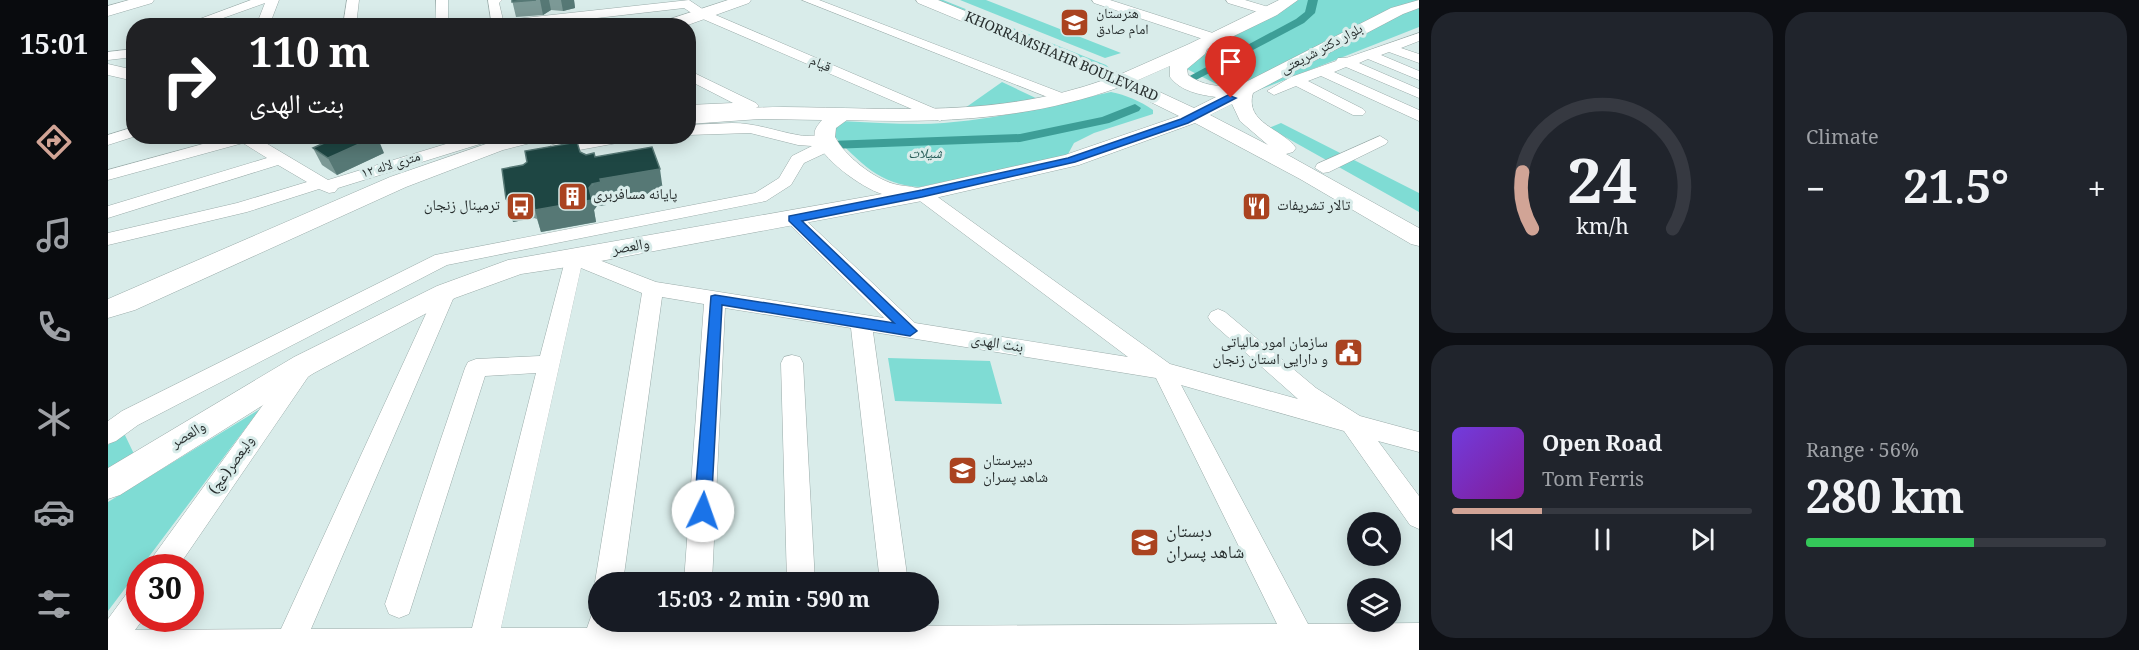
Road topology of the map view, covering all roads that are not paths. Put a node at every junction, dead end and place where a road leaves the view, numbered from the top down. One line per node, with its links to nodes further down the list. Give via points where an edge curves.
1 (124, 0): 18 (main road)
2 (146, 0): 21 (main road)
3 (263, 0): 24 (street)
4 (273, 0): 25 (street)
5 (353, 0): 26 (street)
6 (442, 0): 27 (street)
7 (496, 0): 28 (street, via 493,1)
8 (594, 0): 23 (street)
9 (723, 0): 20 (main road)
10 (743, 0): 20 (main road)
11 (808, 0): 51 (street)
12 (924, 0): 40 (main road, KHORRAMSHAHR BOULEVARD)
13 (949, 0): 46 (main road, KHORRAMSHAHR BOULEVARD)
14 (1098, 0): 31 (street)
15 (1232, 0): 22 (street)
16 (1290, 0): 22 (main road)
17 (1419, 3): 34 (main road, بلوار دکتر شریعتی)
18 (108, 5)
19 (615, 6): 20 (street); 23 (street)
20 (689, 6): 30 (main road); 56 (street, قیام)
21 (108, 11)
22 (1271, 12): 31 (main road)
23 (600, 14): 29 (street)
24 (210, 18)
25 (265, 18)
26 (350, 18)
27 (442, 18)
28 (496, 18)
29 (562, 18)
30 (676, 18)
31 (1209, 40): 46 (main road); 48 (main road, via 1178,68 1179,77 1205,90)
32 (1416, 41): 33 (street)
33 (1390, 48): 36 (street); 38 (street)
34 (1320, 52): 39 (street); 48 (main road, بلوار دکتر شریعتی)
35 (126, 55): 37 (street)
36 (1370, 55): 39 (street); 44 (street)
37 (108, 56)
38 (1419, 59)
39 (1349, 63): 42 (street); 50 (street)
40 (1081, 64): 46 (main road, KHORRAMSHAHR BOULEVARD); 51 (main road, via 1089,80)
41 (108, 69): 43 (main road)
42 (1323, 72): 47 (street); 57 (street)
43 (126, 74)
44 (1419, 76)
45 (696, 78): 52 (street, via 751,106)
46 (1128, 78): 51 (main road); 53 (main road, KHORRAMSHAHR BOULEVARD)
47 (1296, 80): 49 (street); 54 (street)
48 (1244, 91): 53 (main road, بلوار دکتر شریعتی); 68 (main road, via 1241,108 1252,122)
49 (1274, 91)
50 (1419, 94)
51 (1078, 95): 56 (main road, via 990,112); 70 (main road, via 1111,89 1124,92 1158,112 1146,123 1107,134)
52 (696, 109)
53 (1202, 112): 68 (main road, KHORRAMSHAHR BOULEVARD); 70 (main road, والعصر); 82 (main road, KHORRAMSHAHR BOULEVARD)
54 (1358, 112)
55 (840, 116): 56 (main road); 58 (main road, via 761,113); 63 (main road, via 826,129)
56 (940, 116)
57 (1419, 116)
58 (696, 117)
59 (696, 130): 63 (street, via 739,127 767,131 791,141)
60 (126, 134): 61 (street)
61 (108, 140)
62 (1380, 141): 72 (street)
63 (828, 142): 76 (main road, via 873,182 892,190); 97 (street, via 798,160 784,181 760,197 442,260 130,418)
64 (218, 144): 74 (street)
65 (255, 144): 69 (street)
66 (464, 144): 75 (street, ۱۲ متری لاله)
67 (533, 145): 77 (main road, via 496,146)
68 (1288, 149): 72 (main road, KHORRAMSHAHR BOULEVARD)
69 (280, 159): 73 (street); 78 (street)
70 (1071, 160): 76 (main road, والعصر)
71 (319, 162): 73 (street)
72 (1323, 168): 81 (main road, KHORRAMSHAHR BOULEVARD)
73 (299, 170): 75 (street)
74 (108, 175)
75 (326, 186): 77 (street); 79 (street); 83 (street, ۱۲ متری لاله)
76 (922, 194): 80 (main road, والعصر); 95 (street)
77 (369, 195): 79 (main road)
78 (108, 212)
79 (325, 215): 88 (main road)
80 (793, 219): 84 (main road, والعصر); 91 (street)
81 (1419, 220)
82 (1419, 238)
83 (108, 239)
84 (574, 258): 85 (street, بنت الهدی); 86 (main road, والعصر, via 517,266); 93 (street)
85 (653, 289): 87 (street, بنت الهدی); 102 (street)
86 (446, 292): 94 (main road, والعصر); 118 (street)
87 (715, 299): 90 (street, بنت الهدی); 103 (street)
88 (113, 308)
89 (1218, 317): 96 (street, via 1308,394)
90 (861, 323): 91 (street, بنت الهدی); 105 (street)
91 (910, 331): 95 (street, بنت الهدی)
92 (792, 363): 104 (street)
93 (550, 364): 106 (street, via 476,368); 116 (street)
94 (304, 365): 99 (main road, والعصر); 101 (street, ولیعصر(عج))
95 (1163, 371): 96 (street, بنت الهدی); 115 (street)
96 (1352, 423): 98 (street, بنت الهدی); 100 (street)
97 (108, 434)
98 (1419, 440)
99 (108, 484)
100 (1419, 517)
101 (171, 554)
102 (611, 572)
103 (699, 572)
104 (801, 572)
105 (893, 572)
106 (399, 604)
107 (126, 619): 114 (street)
108 (602, 632): 112 (street); 116 (street)
109 (788, 632): 112 (street)
110 (820, 632): 111 (street)
111 (902, 637): 115 (street)
112 (695, 638)
113 (1419, 638): 115 (street)
114 (108, 644): 117 (street)
115 (1303, 644)
116 (482, 646): 118 (street)
117 (197, 647): 118 (street)
118 (288, 647)

